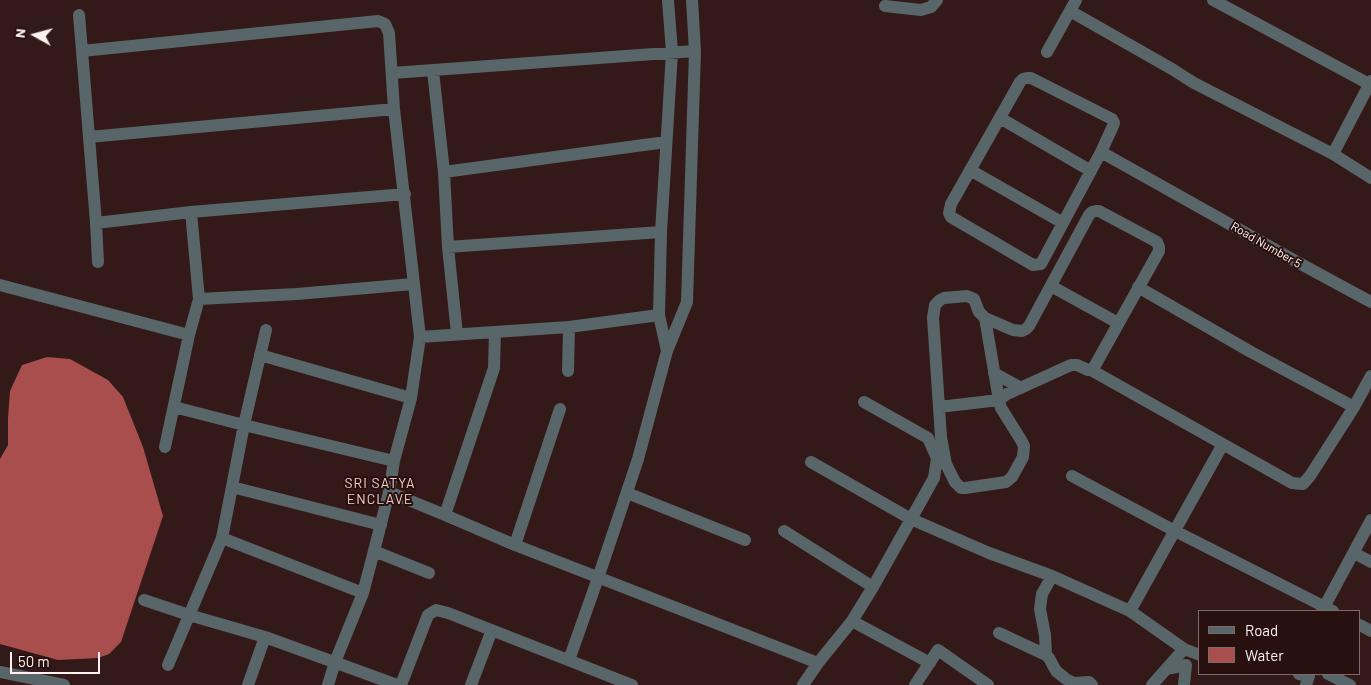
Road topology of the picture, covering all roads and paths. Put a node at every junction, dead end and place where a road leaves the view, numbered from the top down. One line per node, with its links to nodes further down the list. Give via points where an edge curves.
1 (668, 0): 10 (street)
2 (692, 0): 9 (street)
3 (937, 0): 6 (street, via 931,8 921,10)
4 (1213, 0): 14 (street)
5 (1073, 5): 11 (street); 20 (street, via 1194,83)
6 (885, 6)
7 (79, 15): 8 (street)
8 (82, 51): 13 (street, via 378,21 385,24 389,33); 17 (street)
9 (695, 51): 10 (street); 47 (street, via 687,302)
10 (672, 52): 12 (street); 18 (street)
11 (1047, 52)
12 (433, 70): 13 (street); 23 (street)
13 (392, 73): 15 (street)
14 (1370, 82): 20 (street)
15 (394, 109): 17 (street); 25 (street)
16 (1000, 118): 19 (street, via 1020,82 1031,78 1112,119 1114,126); 21 (street); 22 (street)
17 (89, 137): 27 (street)
18 (666, 142): 23 (street); 29 (street)
19 (1101, 152): 22 (street); 37 (street, Road Number 5)
20 (1333, 154): 24 (street)
21 (970, 170): 28 (street); 28 (street, via 951,204 949,213 954,220 1033,265 1041,264)
22 (1091, 171): 28 (street)
23 (444, 172): 30 (street)
24 (1371, 178)
25 (404, 194): 26 (street); 32 (street)
26 (191, 212): 27 (street); 36 (street)
27 (96, 223): 31 (street)
28 (1063, 223)
29 (661, 232): 30 (street); 38 (street)
30 (448, 247): 44 (street)
31 (98, 262)
32 (413, 284): 36 (street); 46 (street)
33 (0, 286): 45 (street)
34 (1051, 286): 35 (street, via 1090,215 1099,211 1158,244 1159,251); 39 (street, via 1029,326 1022,331); 40 (street)
35 (1138, 287): 40 (street); 59 (street)
36 (199, 299): 45 (street)
37 (1371, 302)
38 (660, 315): 41 (street); 47 (street)
39 (985, 318): 51 (street); 58 (street, via 974,300 967,296 944,298 935,305 933,318)
40 (1118, 323): 49 (street)
41 (569, 327): 43 (street); 50 (street)
42 (266, 330): 48 (street)
43 (495, 332): 44 (street); 72 (street, via 494,368)
44 (457, 334): 46 (street)
45 (189, 335): 57 (street)
46 (420, 337): 54 (street)
47 (667, 351): 71 (street)
48 (260, 354): 54 (street); 61 (street)
49 (1091, 370): 53 (street, via 1071,365); 64 (street)
50 (568, 371)
51 (994, 373): 53 (street); 55 (street)
52 (1371, 376): 59 (street)
53 (1020, 388): 55 (street)
54 (411, 398): 66 (street)
55 (999, 400): 58 (street); 62 (street, via 1024,451 1012,477 1006,482 965,488 958,485 945,459)
56 (864, 402): 63 (street)
57 (174, 407): 61 (street); 65 (street)
58 (939, 407): 62 (street)
59 (1354, 407): 64 (street, via 1303,484 1292,483)
60 (560, 409): 80 (street)
61 (244, 425): 66 (street); 69 (street)
62 (941, 437): 63 (street)
63 (928, 438): 73 (street, via 937,458 934,478)
64 (1224, 444): 77 (street)
65 (165, 447)
66 (394, 461): 70 (street)
67 (811, 462): 73 (street)
68 (1072, 476): 77 (street)
69 (232, 487): 75 (street); 78 (street)
70 (388, 492): 72 (street); 75 (street)
71 (627, 493): 79 (street); 86 (street)
72 (445, 515): 80 (street)
73 (911, 519): 85 (street); 87 (street)
74 (1371, 520): 82 (street)
75 (381, 525): 81 (street)
76 (784, 531): 87 (street)
77 (1175, 531): 90 (street); 91 (street)
78 (222, 538): 88 (street); 92 (street)
79 (745, 540)
80 (515, 545): 86 (street)
81 (374, 552): 84 (street); 88 (street)
82 (1354, 553): 83 (street); 90 (street)
83 (1371, 562)
84 (429, 572)
85 (1052, 576): 91 (street); 98 (street, via 1042,594 1040,609)
86 (598, 578): 99 (street); 101 (street)
87 (873, 587): 93 (street)
88 (363, 593): 100 (street)
89 (144, 600): 92 (street)
90 (1326, 610)
91 (1130, 611): 97 (street)
92 (189, 615): 96 (street); 103 (street)
93 (852, 621): 101 (street); 102 (street)
94 (492, 630): 99 (street); 112 (street, via 436,610 428,615); 113 (street)
95 (1000, 633): 98 (street)
96 (265, 637): 100 (street); 110 (street)
97 (1193, 653): 104 (street); 104 (street)
98 (1046, 655): 117 (street, via 1066,680)
99 (569, 660): 114 (street)
100 (335, 662): 111 (street); 112 (street)
101 (818, 663): 108 (street)
102 (930, 663): 115 (street); 116 (street, via 938,650)
103 (168, 665)
104 (1176, 667): 118 (street); 119 (street)
105 (0, 672): 109 (street)
106 (1304, 675): 120 (street, via 1309,676)
107 (1330, 675): 121 (street)
108 (808, 683)
109 (64, 685)
110 (248, 685)
111 (328, 685)
112 (399, 685)
113 (471, 685)
114 (630, 685)
115 (915, 685)
116 (988, 685)
117 (1092, 685)
118 (1152, 685)
119 (1184, 685)
120 (1306, 685)
121 (1350, 685)

